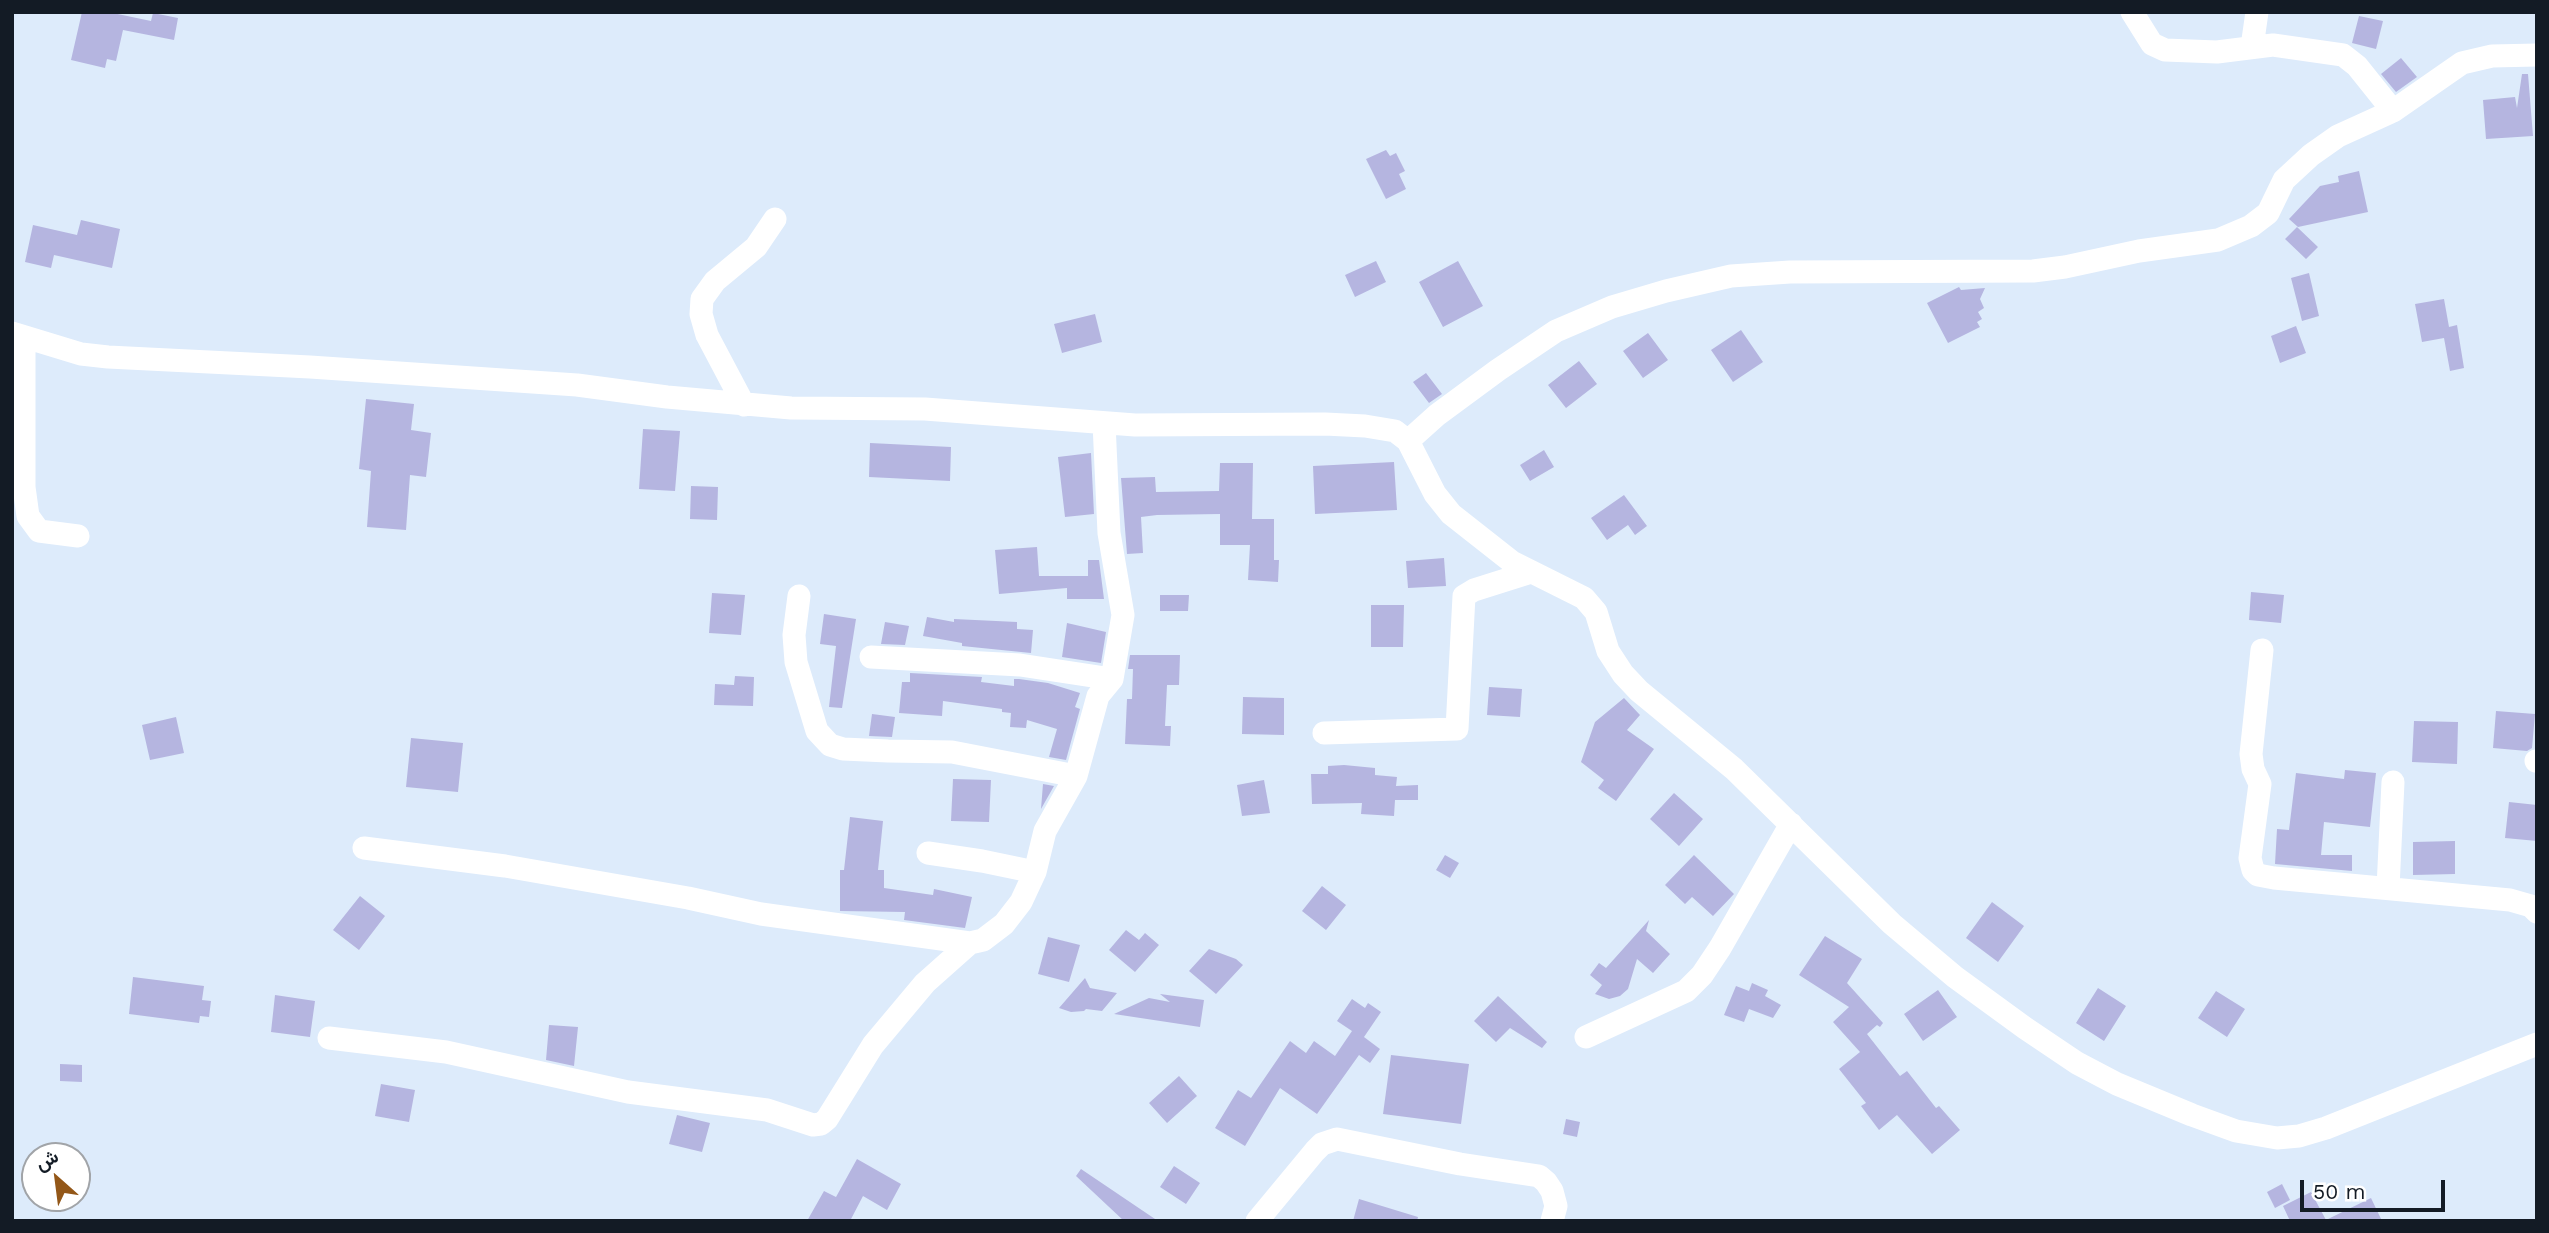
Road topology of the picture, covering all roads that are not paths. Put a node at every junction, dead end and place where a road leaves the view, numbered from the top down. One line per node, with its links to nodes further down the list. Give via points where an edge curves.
1 (2132, 12): 3 (street, via 2152,44 2165,50 2217,52)
2 (2257, 12): 3 (street)
3 (2252, 47): 5 (street, via 2273,44 2343,55)
4 (2537, 55): 5 (street, via 2492,56 2462,63)
5 (2393, 111): 10 (street, via 2338,136 2311,155 2284,180 2268,213 2218,240 2033,271 1790,272 1731,276 1666,291 1556,331)
6 (775, 219): 8 (street, via 756,247 715,281 702,299 707,335)
7 (18, 335): 8 (street, via 94,356 564,384); 11 (street, via 29,516 39,531)
8 (744, 405): 9 (street, via 925,409)
9 (1104, 423): 10 (street, via 1365,426 1395,431); 16 (street, via 1109,533 1123,615)
10 (1408, 441): 12 (street, via 1435,494 1451,514)
11 (78, 536)
12 (1531, 572): 17 (street, via 1464,596 1457,729); 20 (street, via 1584,598 1595,611 1608,651 1623,674)
13 (799, 596): 18 (street, via 796,662 817,732 830,745 952,752)
14 (2262, 650): 24 (street, via 2251,754 2260,784 2250,858 2253,870 2274,878)
15 (872, 657): 16 (street, via 1020,665)
16 (1112, 678): 18 (street, via 1098,696)
17 (1324, 733)
18 (1076, 776): 23 (street, via 1045,831)
19 (2393, 782): 24 (street)
20 (1791, 824): 27 (street, via 1702,975 1686,991); 29 (street, via 1892,924 2025,1028 2117,1084 2236,1131 2277,1138 2299,1136)
21 (364, 848): 26 (street, via 505,866 761,914)
22 (928, 853): 23 (street)
23 (1035, 872): 26 (street, via 1004,924 983,940)
24 (2388, 888): 25 (street, via 2510,900)
25 (2537, 912)
26 (970, 943): 28 (street, via 925,983 882,1034 821,1124 767,1110 628,1092 446,1052)
27 (1586, 1037)
28 (329, 1038)
29 (2537, 1044)
30 (1257, 1221): 31 (street, via 1315,1150 1337,1139 1539,1176 1552,1191 1556,1206)
31 (1552, 1221)

